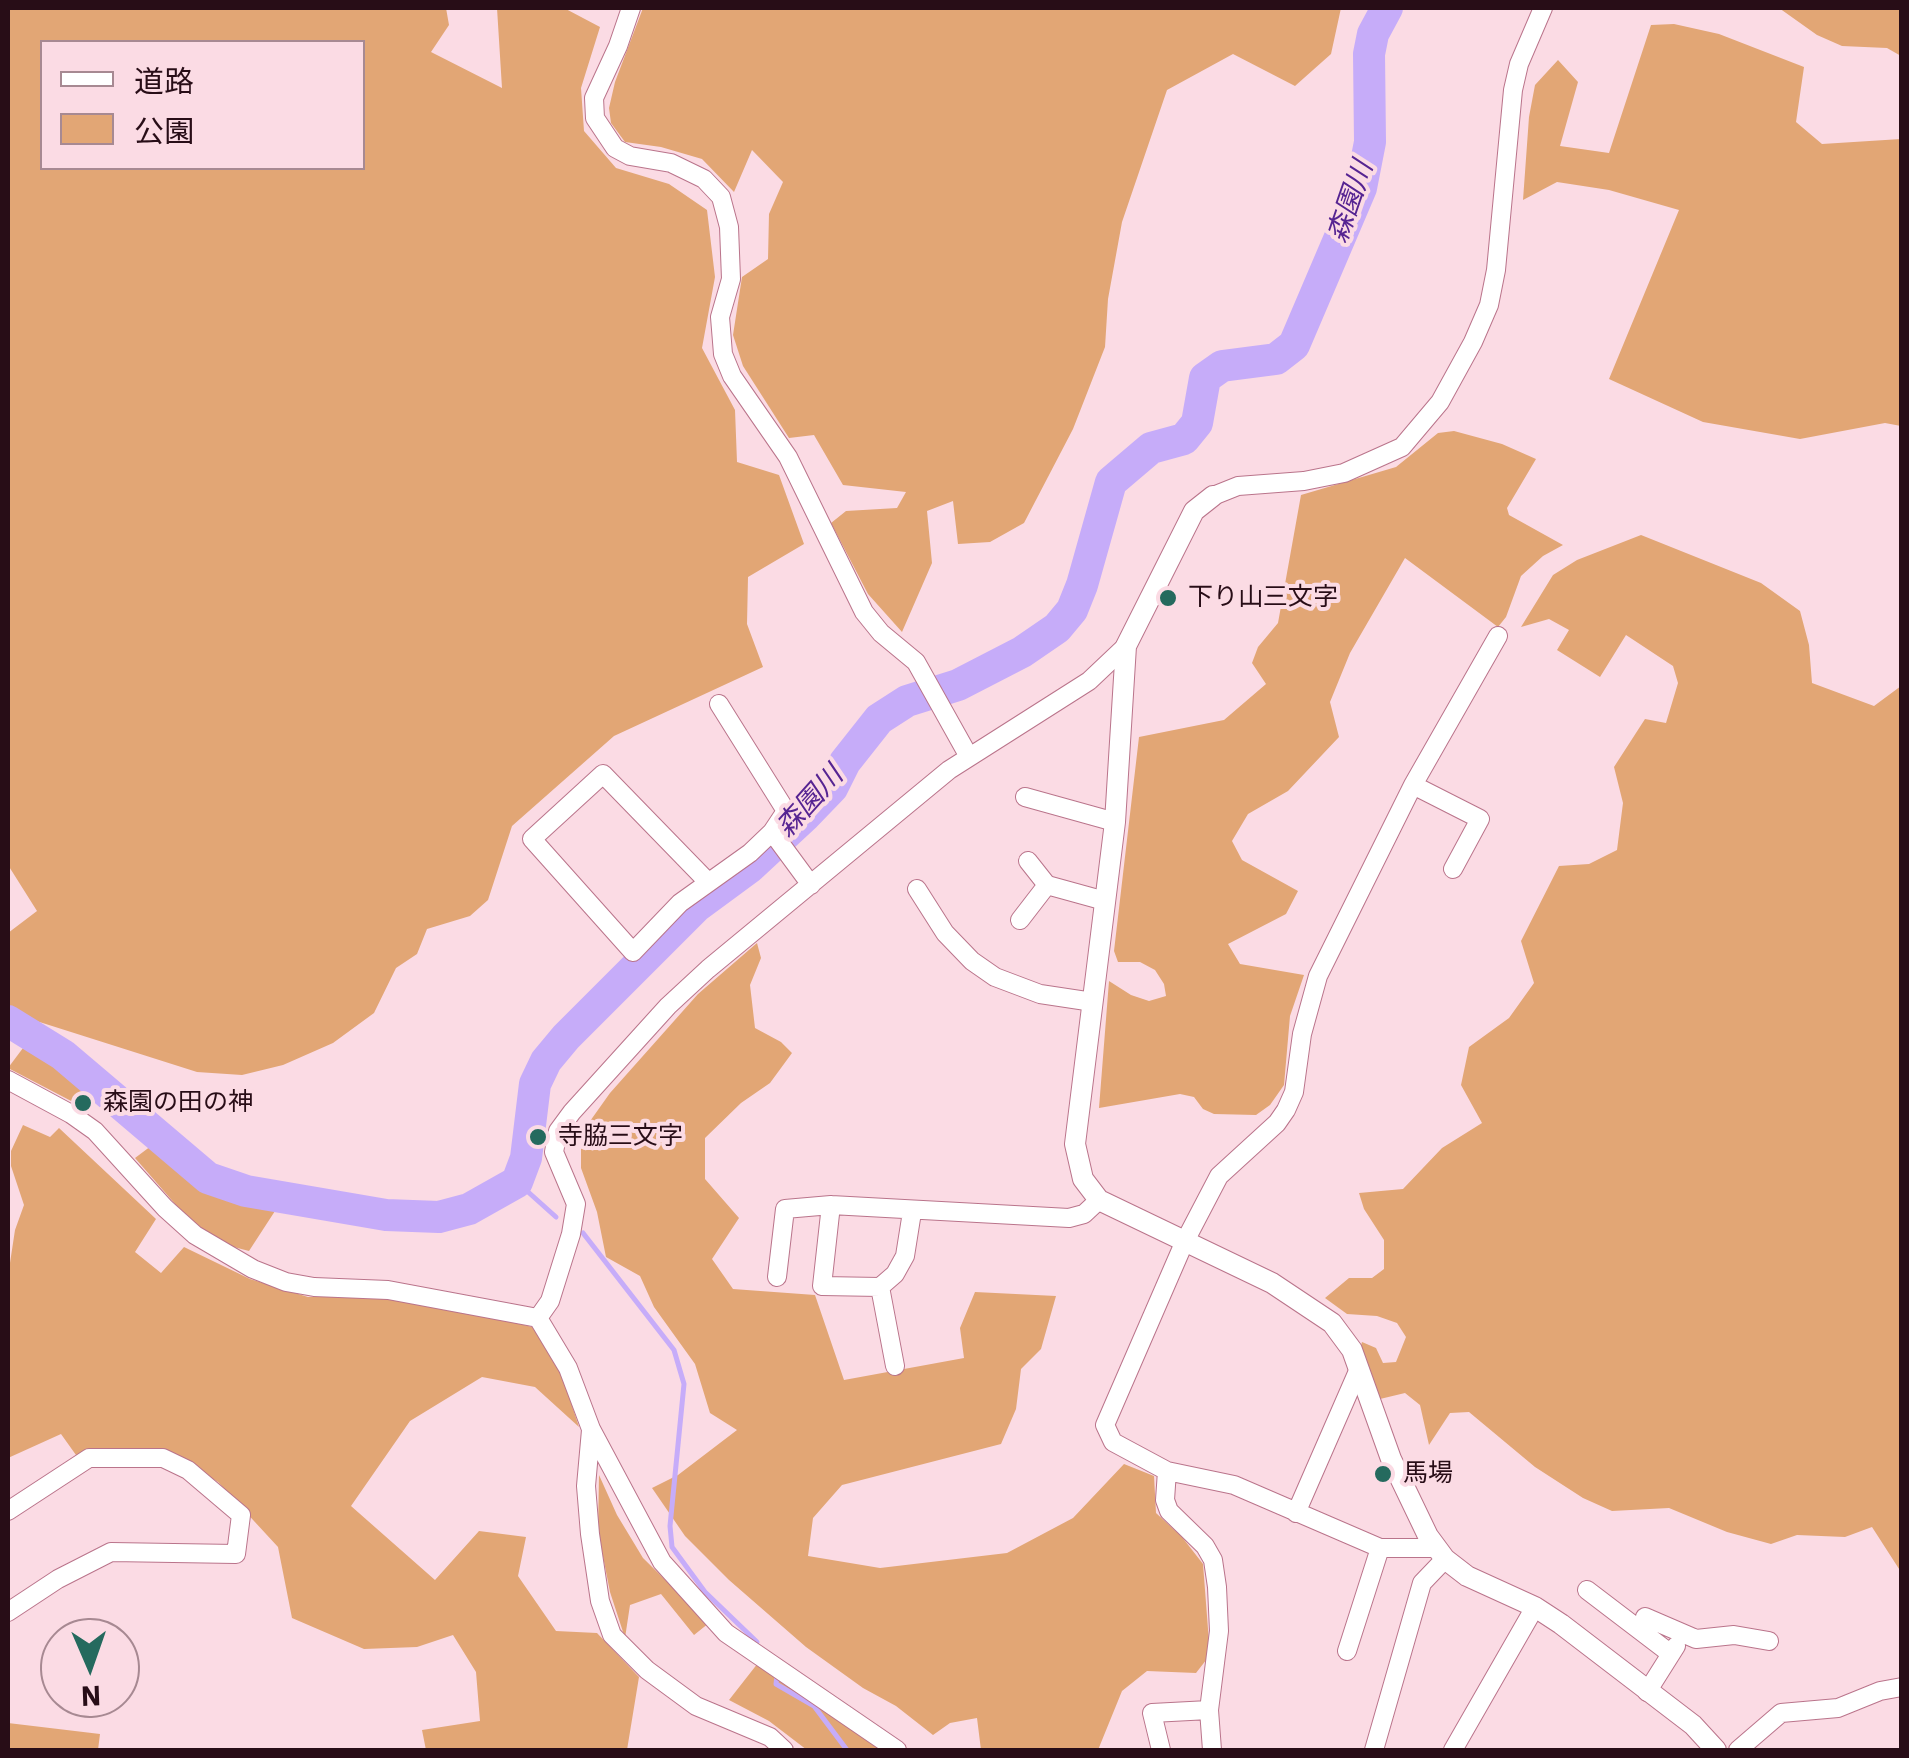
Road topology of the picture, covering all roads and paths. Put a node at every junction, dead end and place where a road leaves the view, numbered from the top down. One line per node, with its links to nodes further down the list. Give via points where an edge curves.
1 (631, 8): 7 (street, via 594,98 595,118 615,148 671,163 722,196 731,279 720,317 732,376 788,457 864,612 916,662)
2 (1543, 8): 3 (street, via 1513,90 1489,305 1440,402 1402,447 1344,473 1238,486)
3 (1213, 496): 5 (street, via 1194,512)
4 (1498, 636): 8 (street)
5 (1126, 646): 7 (street, via 1089,681); 10 (street)
6 (719, 704): 11 (street, via 786,811)
7 (968, 755): 16 (street)
8 (1413, 786): 13 (street, via 1480,820); 25 (street, via 1309,999 1286,1110 1219,1176)
9 (1026, 797): 10 (street)
10 (1115, 822): 18 (street)
11 (772, 832): 14 (street); 16 (street)
12 (1028, 861): 15 (street)
13 (1454, 869)
14 (708, 882): 14 (street, via 632,952 532,839 603,774)
15 (1047, 885): 18 (street); 19 (street)
16 (811, 886): 28 (street, via 668,1006 558,1130 554,1152 576,1204 550,1301)
17 (917, 889): 20 (street, via 945,933 995,977 1040,994)
18 (1105, 901): 20 (street)
19 (1020, 920)
20 (1093, 1002): 22 (street, via 1075,1144 1083,1178)
21 (8, 1080): 28 (street, via 95,1131 195,1235 253,1269 314,1287 388,1290)
22 (1099, 1200): 24 (street, via 1069,1218); 25 (street)
23 (832, 1205): 24 (street); 26 (street, via 784,1209); 27 (street, via 822,1286)
24 (912, 1212): 27 (street, via 905,1256)
25 (1184, 1243): 30 (street, via 1272,1283 1332,1323); 32 (street, via 1105,1424 1113,1442)
26 (777, 1277)
27 (880, 1287): 29 (street)
28 (538, 1318): 31 (street, via 568,1368)
29 (894, 1366)
30 (1358, 1371): 34 (street); 36 (street, via 1390,1459)
31 (591, 1429): 48 (street, via 590,1534 612,1635 696,1706 770,1736); 49 (street, via 662,1562 726,1634)
32 (1167, 1471): 34 (street, via 1234,1484); 47 (street, via 1169,1511 1213,1560 1220,1631)
33 (8, 1511): 39 (street, via 89,1458 163,1458 188,1470 241,1515 236,1554 111,1552)
34 (1296, 1513): 35 (street)
35 (1380, 1548): 36 (street); 43 (street)
36 (1440, 1554): 38 (street, via 1467,1576); 52 (street, via 1422,1583)
37 (1587, 1590): 44 (street)
38 (1535, 1607): 46 (street); 53 (street)
39 (8, 1612)
40 (1645, 1616): 41 (street)
41 (1683, 1633): 42 (street); 44 (street)
42 (1769, 1641)
43 (1348, 1651)
44 (1670, 1654): 46 (street)
45 (1902, 1687): 55 (street, via 1838,1708 1781,1713)
46 (1647, 1692): 54 (street)
47 (1208, 1710): 50 (street, via 1152,1713); 51 (street)
48 (784, 1750)
49 (897, 1750)
50 (1161, 1750)
51 (1212, 1750)
52 (1374, 1750)
53 (1454, 1750)
54 (1716, 1750)
55 (1738, 1750)

